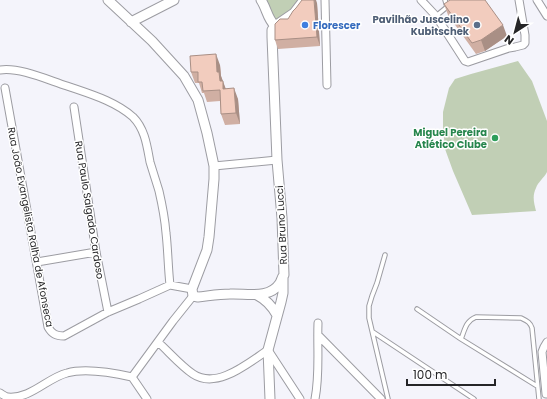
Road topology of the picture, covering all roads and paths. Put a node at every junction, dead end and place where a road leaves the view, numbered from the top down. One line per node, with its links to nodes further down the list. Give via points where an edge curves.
1 (108, 0): 14 (street)
2 (174, 0): 14 (street)
3 (262, 0): 15 (street, via 269,20)
4 (304, 0): 15 (street, via 294,13)
5 (325, 0): 17 (street, via 322,23)
6 (421, 0): 12 (street)
7 (445, 0): 11 (lane)
8 (519, 0): 12 (street, via 525,43 468,62)
9 (537, 0): 13 (street)
10 (452, 3): 11 (lane)
11 (447, 7): 12 (lane)
12 (436, 16)
13 (547, 16)
14 (132, 22): 21 (street, via 184,76 195,94)
15 (274, 26): 20 (street, Rua Bruno Lucci, via 272,37)
16 (0, 70): 26 (street, via 15,70 39,76 96,96 134,118 145,137 159,191 166,232)
17 (327, 85)
18 (5, 88): 24 (street, Rua João Evangelista Ralha de Afonseca)
19 (74, 108): 22 (street, Rua Paulo Salgado Cardoso)
20 (277, 160): 21 (street); 25 (street, Rua Bruno Lucci)
21 (214, 166): 27 (street, via 207,250)
22 (96, 252): 24 (street); 30 (street, Rua Paulo Salgado Cardoso)
23 (385, 256): 33 (lane, via 369,306)
24 (37, 262): 30 (street, Rua João Evangelista Ralha de Afonseca, via 48,327 53,333 64,336)
25 (284, 275): 28 (street, Rua Bruno Lucci, via 276,288 269,293); 31 (street, via 283,293)
26 (170, 285): 27 (street); 30 (street, Rua João Evangelista Ralha de Afonseca)
27 (193, 293): 28 (street, Rua Bruno Lucci, via 198,297); 36 (street)
28 (257, 295): 31 (street, via 267,301)
29 (417, 309): 35 (lane)
30 (108, 312)
31 (277, 315): 38 (street)
32 (318, 323): 34 (street)
33 (373, 332): 49 (lane); 50 (lane)
34 (318, 334): 47 (street); 48 (street)
35 (461, 339): 40 (lane); 40 (lane, via 468,322 476,317 527,320 532,328)
36 (158, 342): 38 (street, via 186,369 202,379 228,376); 39 (street)
37 (547, 342): 42 (street, via 542,352)
38 (268, 350): 45 (street); 46 (street)
39 (132, 377): 43 (street, via 83,371 67,373 54,378 31,395); 44 (street)
40 (537, 386): 51 (lane)
41 (0, 393): 43 (street)
42 (547, 393): 52 (street)
43 (8, 398)
44 (147, 399)
45 (270, 399)
46 (300, 399)
47 (315, 399)
48 (381, 399)
49 (388, 399)
50 (474, 399)
51 (539, 399)
52 (546, 399)

